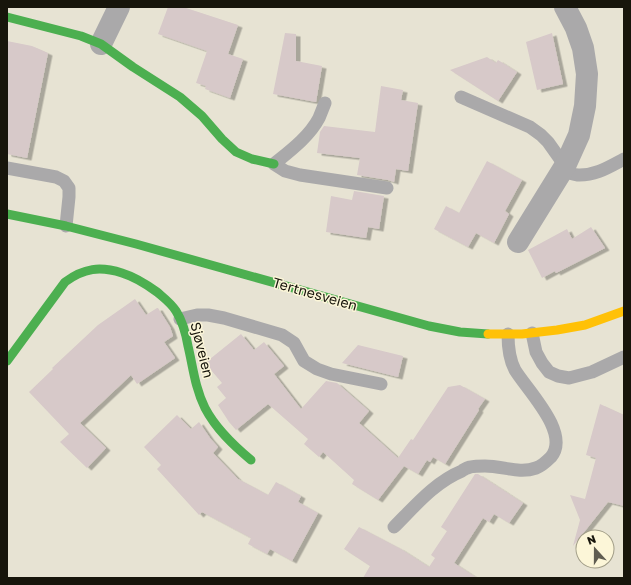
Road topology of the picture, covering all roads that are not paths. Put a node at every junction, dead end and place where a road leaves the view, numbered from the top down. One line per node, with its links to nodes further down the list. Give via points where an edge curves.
1 (119, 7): 4 (street)
2 (564, 7): 10 (street, via 576,28 587,74 585,106 579,135)
3 (7, 17): 4 (street, via 81,36)
4 (101, 44): 8 (street, via 180,97 236,152)
5 (461, 98): 10 (lane, via 530,127 548,142)
6 (325, 103): 8 (lane, via 310,131)
7 (624, 159): 10 (lane, via 600,172 589,174 576,175)
8 (274, 164): 11 (lane, via 285,171 300,175)
9 (7, 168): 13 (lane, via 56,177 64,182 69,188)
10 (563, 168): 14 (street)
11 (387, 188)
12 (7, 214): 13 (street, Tertnesveien)
13 (66, 226): 18 (street, Tertnesveien, via 429,326 460,332)
14 (518, 242)
15 (624, 310): 17 (street, Tertnesveien, via 585,325)
16 (180, 319): 20 (street, Sjøveien, via 164,298 141,280 109,270 84,270 65,282); 21 (lane, via 208,315 282,335 294,343 304,361 317,369); 22 (street, Sjøveien, via 205,408 214,424 228,440)
17 (532, 333): 18 (street, Tertnesveien); 19 (lane, via 536,352 542,362 549,372 558,376 569,378 592,372)
18 (508, 334): 23 (lane, via 514,369 553,427 556,446 554,452 538,467 527,470 481,466 470,467 453,474 431,490)
19 (624, 357)
20 (7, 361)
21 (381, 384)
22 (251, 460)
23 (394, 527)

